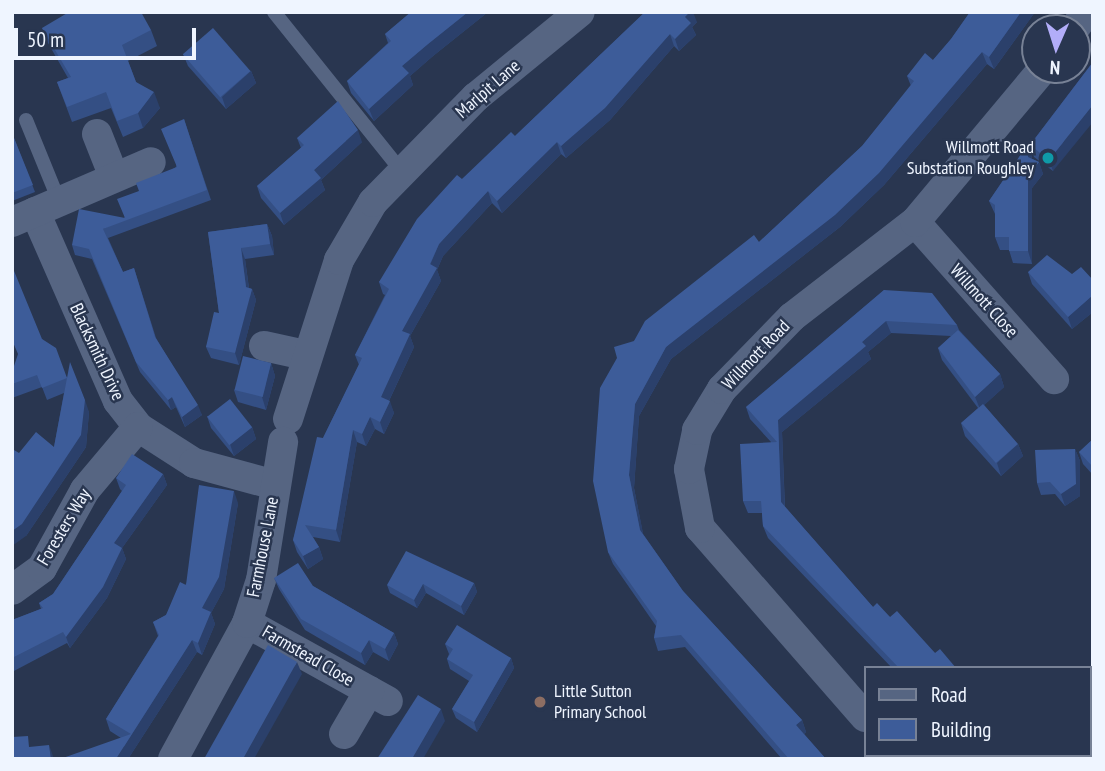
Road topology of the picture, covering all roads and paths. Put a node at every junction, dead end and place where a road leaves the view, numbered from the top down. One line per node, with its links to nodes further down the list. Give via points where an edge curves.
1 (274, 12): 7 (lane)
2 (580, 12): 7 (street, Marlpit Lane, via 476,97)
3 (1030, 84): 10 (street, Willmott Road)
4 (26, 120): 9 (lane)
5 (97, 134): 8 (street)
6 (151, 162): 8 (street)
7 (402, 172): 12 (street, Marlpit Lane, via 373,202 339,260)
8 (114, 177): 9 (street)
9 (46, 207): 14 (street, Blacksmith Drive, via 118,401)
10 (915, 222): 13 (street, Willmott Close); 19 (street, Willmott Road, via 792,317 722,389 696,430 689,469 700,528)
11 (264, 346): 12 (street)
12 (305, 355): 15 (street, Marlpit Lane)
13 (1054, 379)
14 (138, 427): 16 (street, Blacksmith Drive, via 194,463); 17 (street, Foresters Way, via 85,490 42,568)
15 (286, 430): 16 (street, Farmhouse Lane)
16 (275, 485): 18 (street, Farmhouse Lane)
17 (12, 590)
18 (247, 623): 20 (street, Farmstead Close, via 379,696); 21 (street, Farmhouse Lane)
19 (864, 716)
20 (344, 734)
21 (173, 759)

